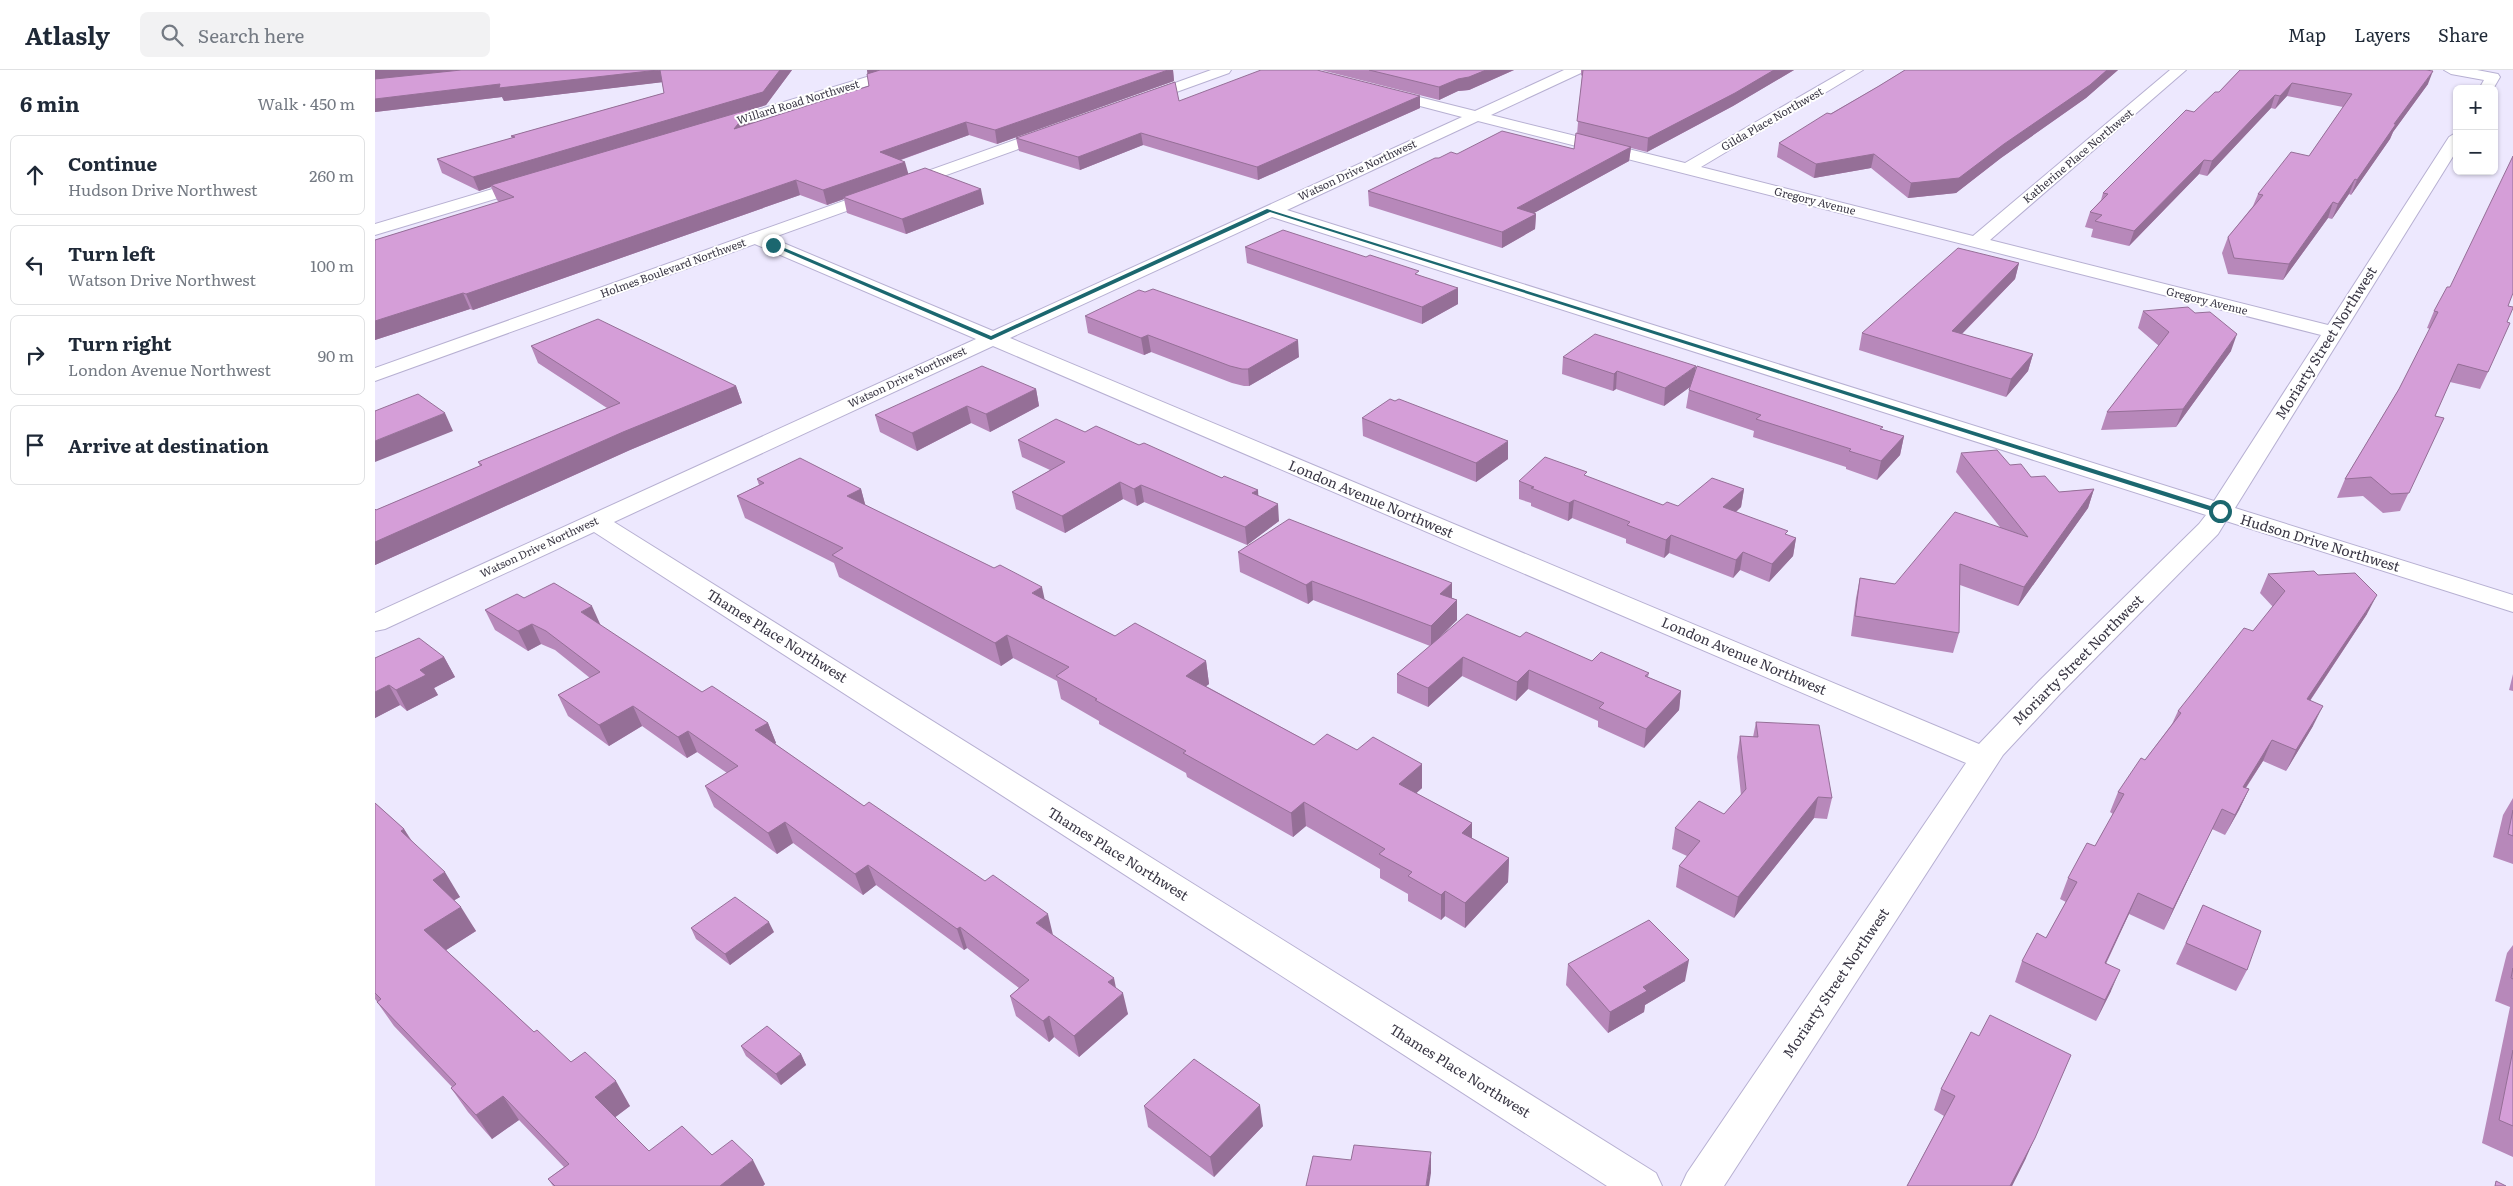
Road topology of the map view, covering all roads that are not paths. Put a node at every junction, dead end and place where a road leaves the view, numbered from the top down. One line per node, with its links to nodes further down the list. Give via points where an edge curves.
1 (905, 70): 8 (street, Willard Road Northwest)
2 (1224, 70): 11 (street)
3 (1576, 70): 12 (street, Watson Drive Northwest)
4 (1856, 70): 16 (street, Gilda Place Northwest)
5 (2179, 70): 21 (street, Katherine Place Northwest)
6 (2451, 70): 9 (street)
7 (839, 73): 8 (street)
8 (866, 82): 14 (street, Willard Road Northwest)
9 (2490, 83)
10 (1363, 87): 12 (street, Gregory Avenue)
11 (1121, 107)
12 (1476, 116): 16 (street, Gregory Avenue); 18 (street, Watson Drive Northwest)
13 (1075, 124): 20 (street, Holmes Boulevard Northwest)
14 (696, 133)
15 (2453, 144): 22 (street, Moriarty Street Northwest)
16 (1687, 169): 21 (street, Gregory Avenue)
17 (545, 178): 19 (street)
18 (1269, 210): 23 (street, Watson Drive Northwest); 25 (street, Hudson Drive Northwest)
19 (375, 230)
20 (756, 238): 23 (street, London Avenue Northwest); 24 (street, Holmes Boulevard Northwest)
21 (1977, 242): 22 (street, Gregory Avenue)
22 (2333, 332): 25 (street, Moriarty Street Northwest)
23 (991, 338): 26 (street, Watson Drive Northwest); 29 (street, London Avenue Northwest)
24 (375, 375)
25 (2220, 511): 27 (street, Hudson Drive Northwest); 29 (street, Moriarty Street Northwest, via 2209,529 2049,688)
26 (595, 521): 28 (street, Watson Drive Northwest); 30 (street, Thames Place Northwest)
27 (2513, 604)
28 (375, 623)
29 (1985, 759): 31 (street, Moriarty Street Northwest)
30 (1642, 1186)
31 (1701, 1186)

